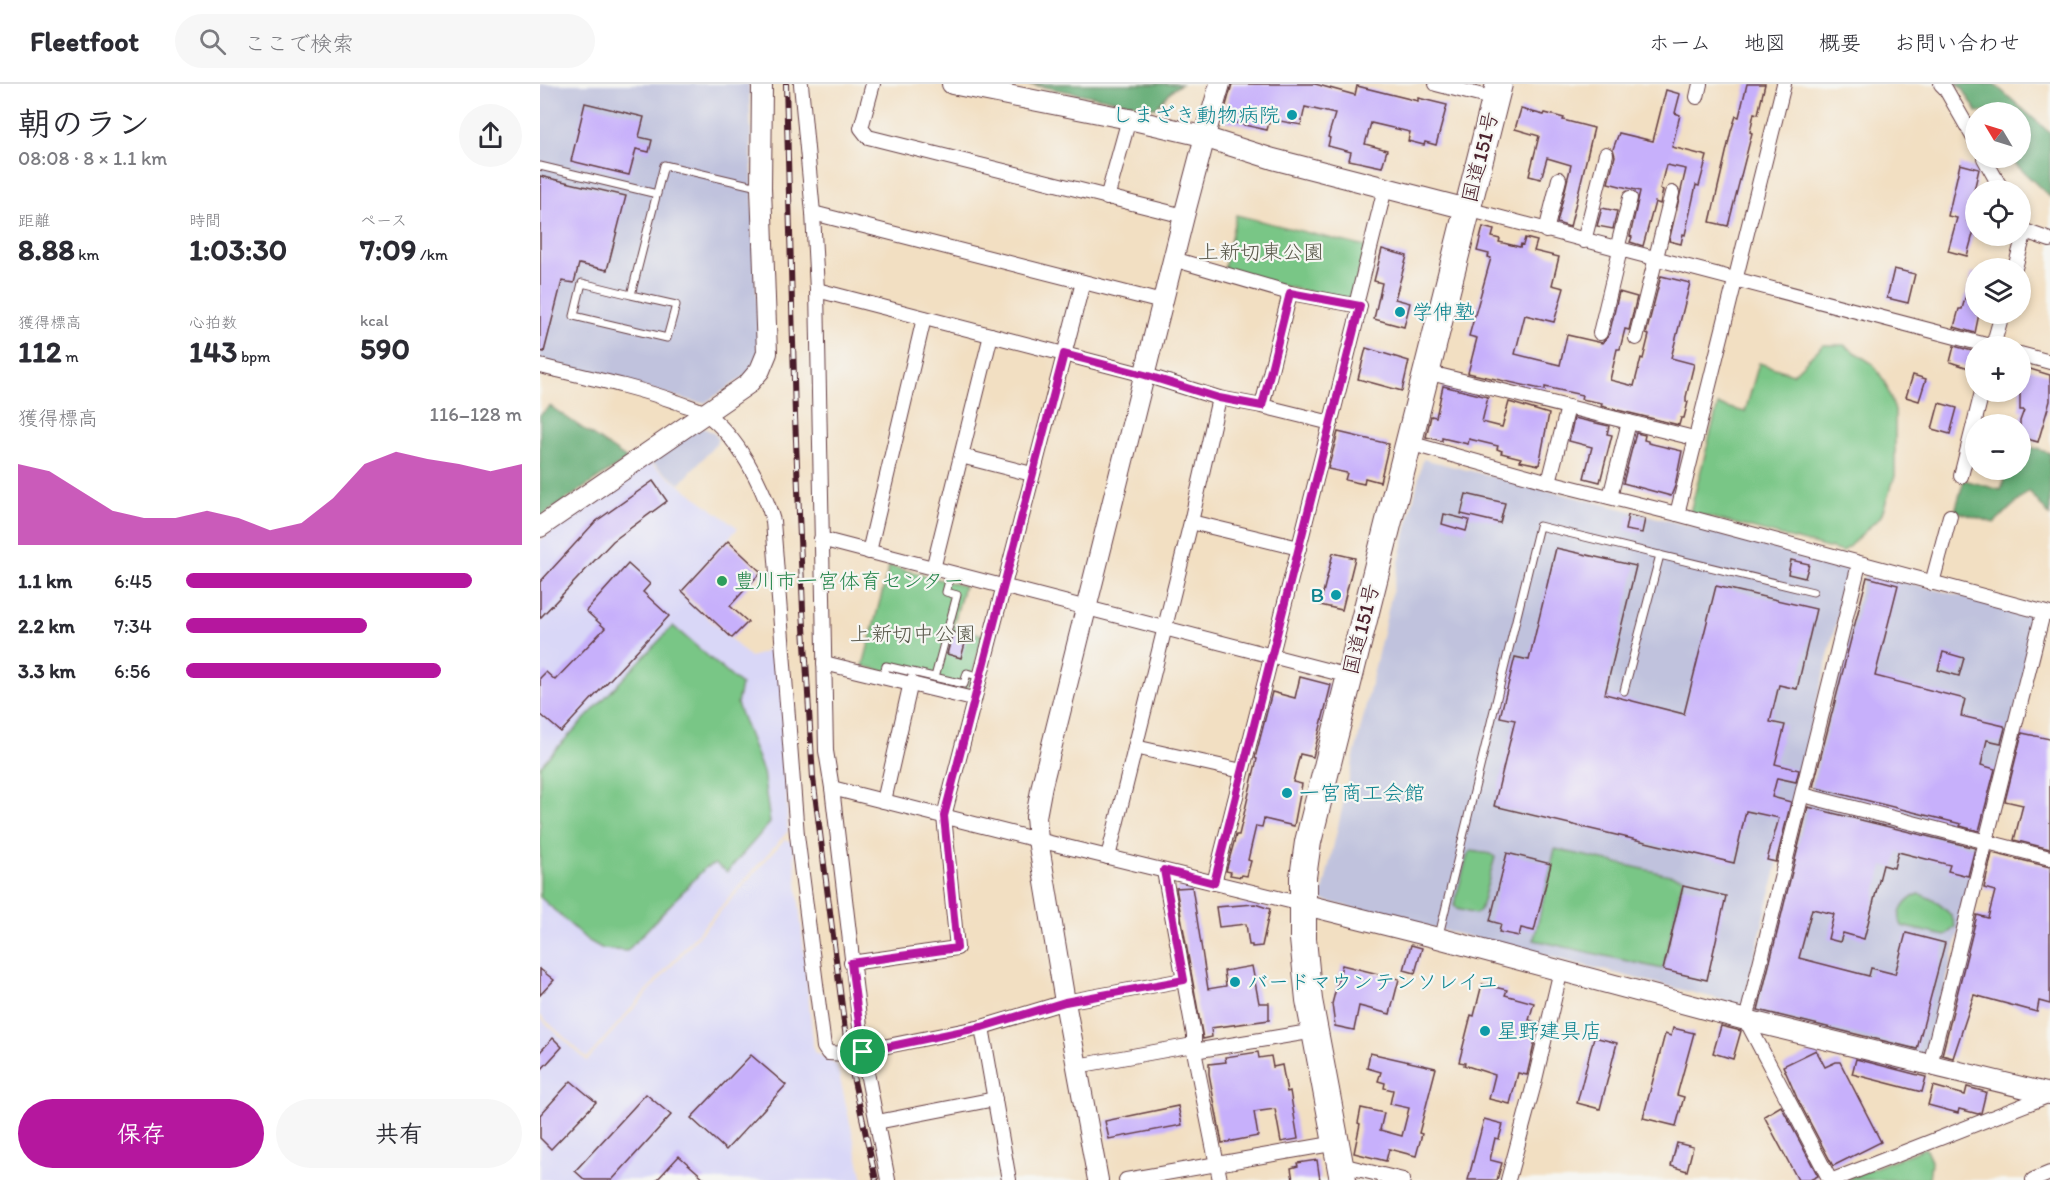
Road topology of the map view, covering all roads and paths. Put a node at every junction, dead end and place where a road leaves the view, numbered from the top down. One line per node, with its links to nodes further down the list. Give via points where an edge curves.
1 (762, 84): 16 (street)
2 (801, 84): 23 (street)
3 (873, 84): 20 (street, via 861,128 868,137)
4 (952, 84): 10 (street)
5 (1220, 84): 12 (street)
6 (1436, 84): 9 (street)
7 (1784, 84): 32 (street)
8 (1941, 84): 11 (street)
9 (1497, 91): 22 (highway, 国道151号)
10 (1129, 119): 12 (street); 20 (street)
11 (1965, 123)
12 (1204, 137): 17 (street); 24 (street)
13 (1606, 154): 28 (street)
14 (540, 166): 19 (lane)
15 (1559, 179): 25 (street)
16 (761, 188): 19 (lane, via 664,165); 54 (street, via 767,353 754,377)
17 (1385, 188): 22 (street); 37 (street)
18 (1672, 193): 31 (street)
19 (657, 194): 36 (lane)
20 (1107, 198): 24 (street)
21 (1630, 198): 29 (street)
22 (1467, 210): 25 (street); 48 (highway, 国道151号)
23 (813, 213): 33 (street); 34 (street)
24 (1184, 216): 30 (street)
25 (1546, 231): 28 (street)
26 (2031, 232): 27 (street)
27 (2050, 240)
28 (1584, 241): 29 (street)
29 (1619, 249): 31 (street); 40 (street)
30 (1173, 259): 35 (street); 38 (street)
31 (1656, 259): 32 (street); 42 (street)
32 (1736, 279): 43 (street); 57 (street)
33 (1083, 282): 38 (street); 44 (street)
34 (817, 291): 39 (street); 68 (street)
35 (1290, 293): 52 (street); 56 (street, via 1360,306)
36 (631, 295): 36 (lane, via 582,284 574,316 667,338 676,305)
37 (1358, 297)
38 (1162, 302): 49 (street)
39 (924, 318): 41 (street); 70 (street)
40 (1600, 333)
41 (991, 335): 44 (street); 59 (street)
42 (1636, 338)
43 (1965, 339)
44 (1064, 354): 49 (street); 60 (street)
45 (2031, 357): 46 (street)
46 (2050, 362)
47 (540, 366): 54 (street, via 648,392)
48 (1426, 372): 53 (street); 58 (highway, 国道151号)
49 (1145, 375): 50 (street); 78 (street)
50 (1219, 398): 52 (street); 66 (street)
51 (1980, 402): 61 (street)
52 (1262, 406): 56 (street)
53 (1568, 407): 55 (street); 62 (street)
54 (705, 412): 67 (street); 112 (street, via 724,430 759,482 773,521 797,835 824,1047 828,1053 838,1055)
55 (1629, 422): 57 (street); 63 (street)
56 (1331, 423): 69 (street)
57 (1694, 438): 64 (street)
58 (1409, 443): 62 (street); 83 (highway, 国道151号)
59 (961, 456): 60 (street); 73 (street)
60 (1032, 474): 76 (street)
61 (1961, 476)
62 (1549, 482): 63 (street)
63 (1610, 497): 64 (street)
64 (1677, 514): 72 (street)
65 (1950, 516): 75 (street)
66 (1191, 522): 69 (street); 80 (street)
67 (540, 527)
68 (821, 540): 70 (street); 82 (street)
69 (1299, 548): 81 (street)
70 (868, 552): 73 (street)
71 (1660, 555): 77 (lane); 88 (lane); 103 (lane, via 1539,526)
72 (1859, 564): 75 (street); 93 (street)
73 (933, 569): 74 (street)
74 (951, 574): 76 (street); 85 (lane, via 946,592 957,595)
75 (1932, 583): 79 (street)
76 (1003, 587): 78 (street); 86 (street)
77 (1814, 592)
78 (1087, 608): 80 (street); 96 (street, via 1042,785 1036,817)
79 (2047, 614): 97 (street)
80 (1165, 627): 81 (street); 90 (street)
81 (1271, 655): 83 (street); 91 (street)
82 (824, 663): 84 (street); 92 (street, via 826,751)
83 (1349, 676): 102 (highway, 国道151号, via 1308,842)
84 (883, 677): 85 (lane, via 886,666); 87 (street)
85 (936, 677): 86 (lane, via 964,684 967,674)
86 (980, 677): 89 (street)
87 (910, 682): 89 (street); 94 (street)
88 (1624, 691)
89 (973, 699): 95 (street)
90 (1135, 747): 91 (street); 98 (street)
91 (1242, 771): 101 (street)
92 (832, 788): 94 (street); 104 (street)
93 (1803, 795): 97 (street); 108 (street)
94 (884, 801): 95 (street)
95 (944, 816): 96 (street); 104 (street, via 957,948)
96 (1038, 840): 98 (street); 107 (street)
97 (1987, 842): 99 (street); 113 (street)
98 (1108, 857): 100 (street)
99 (2050, 858)
100 (1164, 870): 101 (street); 106 (street)
101 (1214, 883): 102 (street)
102 (1302, 904): 103 (street); 110 (highway, 国道151号)
103 (1438, 938): 105 (street)
104 (851, 963): 112 (street)
105 (1561, 970): 108 (street); 127 (street)
106 (1184, 980): 107 (street); 111 (street)
107 (1065, 1002): 109 (street); 114 (street)
108 (1746, 1020): 113 (street); 128 (street)
109 (982, 1027): 112 (street); 116 (street)
110 (1315, 1031): 111 (street); 119 (highway, 国道151号)
111 (1194, 1048): 114 (street); 118 (street)
112 (863, 1052): 117 (street)
113 (1930, 1065): 115 (street)
114 (1077, 1066): 123 (street)
115 (2050, 1095): 128 (street)
116 (995, 1099): 117 (street); 122 (street)
117 (877, 1122): 121 (street)
118 (1216, 1163): 119 (street); 124 (street); 125 (street)
119 (1340, 1163): 126 (street)
120 (2050, 1173): 129 (street)
121 (888, 1180)
122 (1009, 1180)
123 (1098, 1180)
124 (1126, 1180)
125 (1220, 1180)
126 (1403, 1180)
127 (1508, 1180)
128 (1832, 1180)
129 (2033, 1180)

